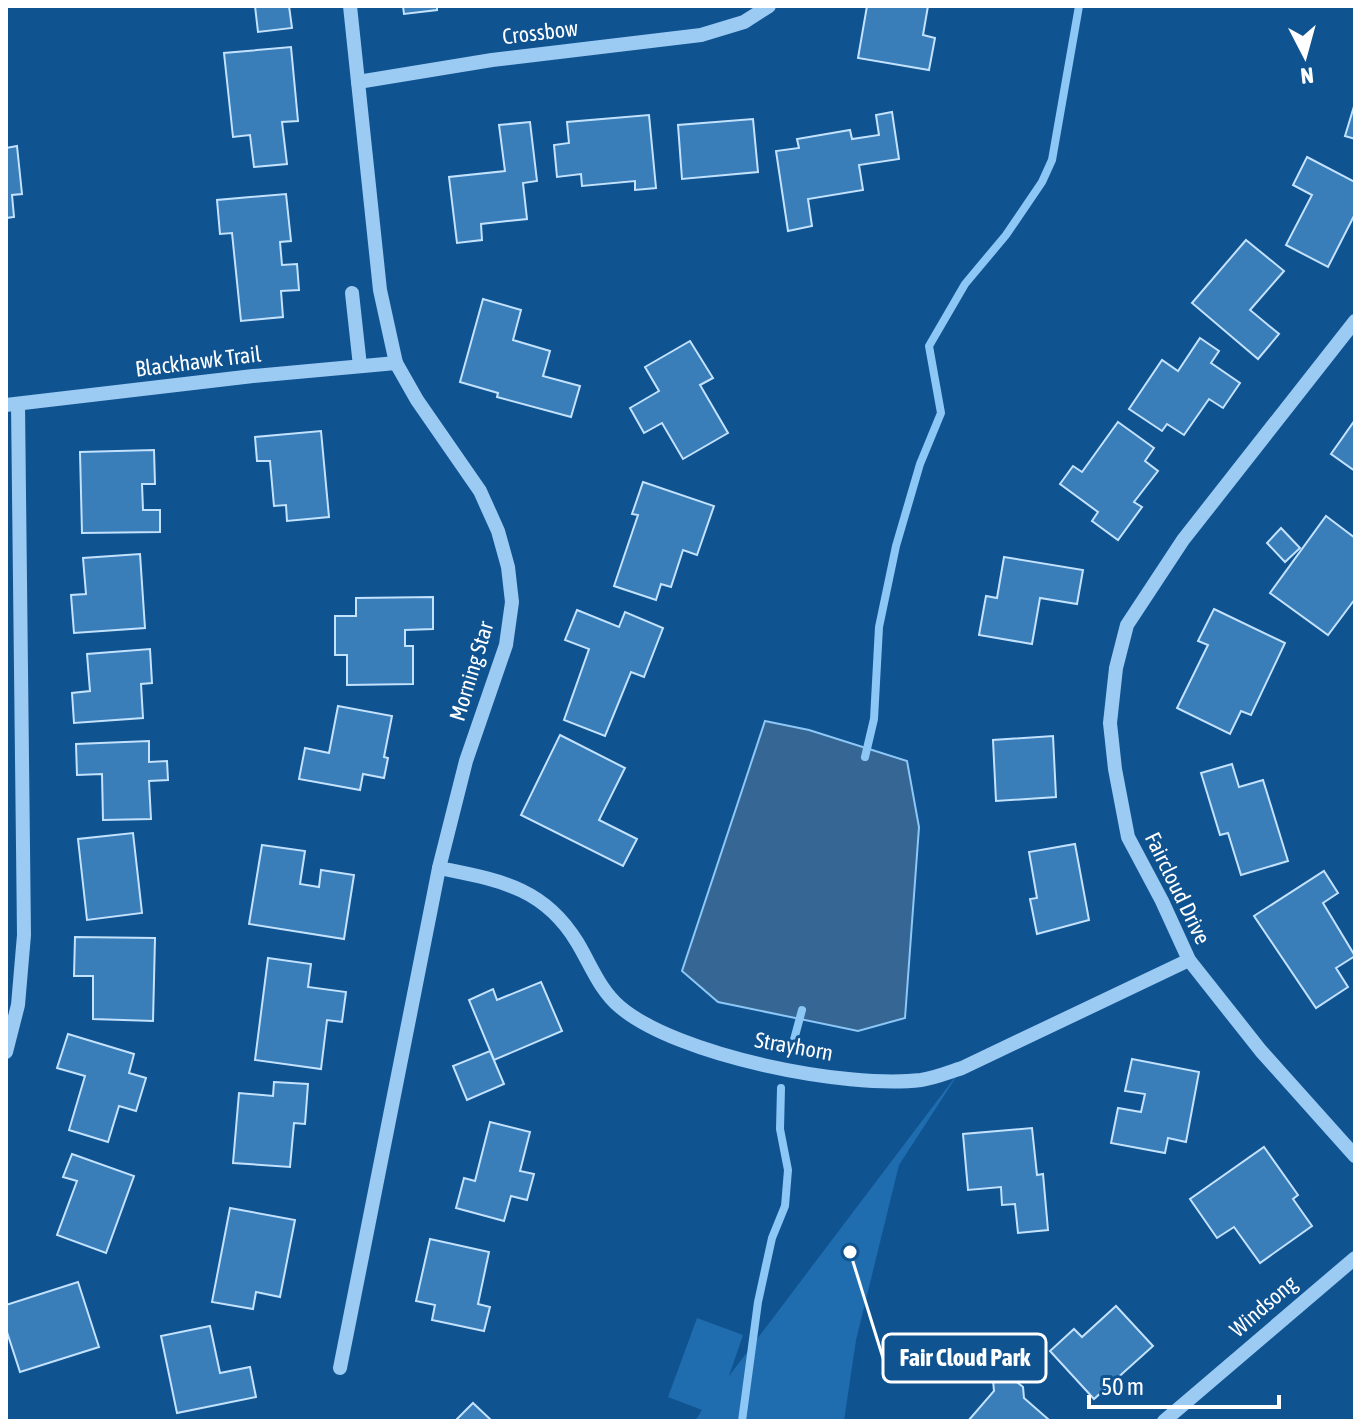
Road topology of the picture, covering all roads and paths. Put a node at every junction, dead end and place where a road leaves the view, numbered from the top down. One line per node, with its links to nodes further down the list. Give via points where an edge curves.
1 (350, 6): 3 (street, Morning Star)
2 (769, 6): 3 (street, Crossbow, via 744,22 701,35)
3 (358, 82): 6 (street, Morning Star, via 380,290)
4 (352, 293): 7 (street)
5 (1355, 321): 10 (street, Faircloud Drive, via 1183,540 1127,625 1110,723 1115,769 1128,837)
6 (396, 363): 7 (street, Blackhawk Trail); 9 (street, Morning Star, via 480,491 498,531 512,602 506,645 466,761)
7 (360, 366): 8 (street, Blackhawk Trail)
8 (12, 405): 11 (street, via 24,935 18,1005)
9 (439, 868): 10 (street, Strayhorn, via 503,881 532,894 563,922 601,987 653,1029 746,1060 870,1081 925,1079 962,1068); 14 (street, Morning Star)
10 (1189, 960): 12 (street, Faircloud Drive)
11 (6, 1052)
12 (1355, 1156)
13 (1355, 1258): 15 (street, Windsong)
14 (340, 1368)
15 (1164, 1421)

